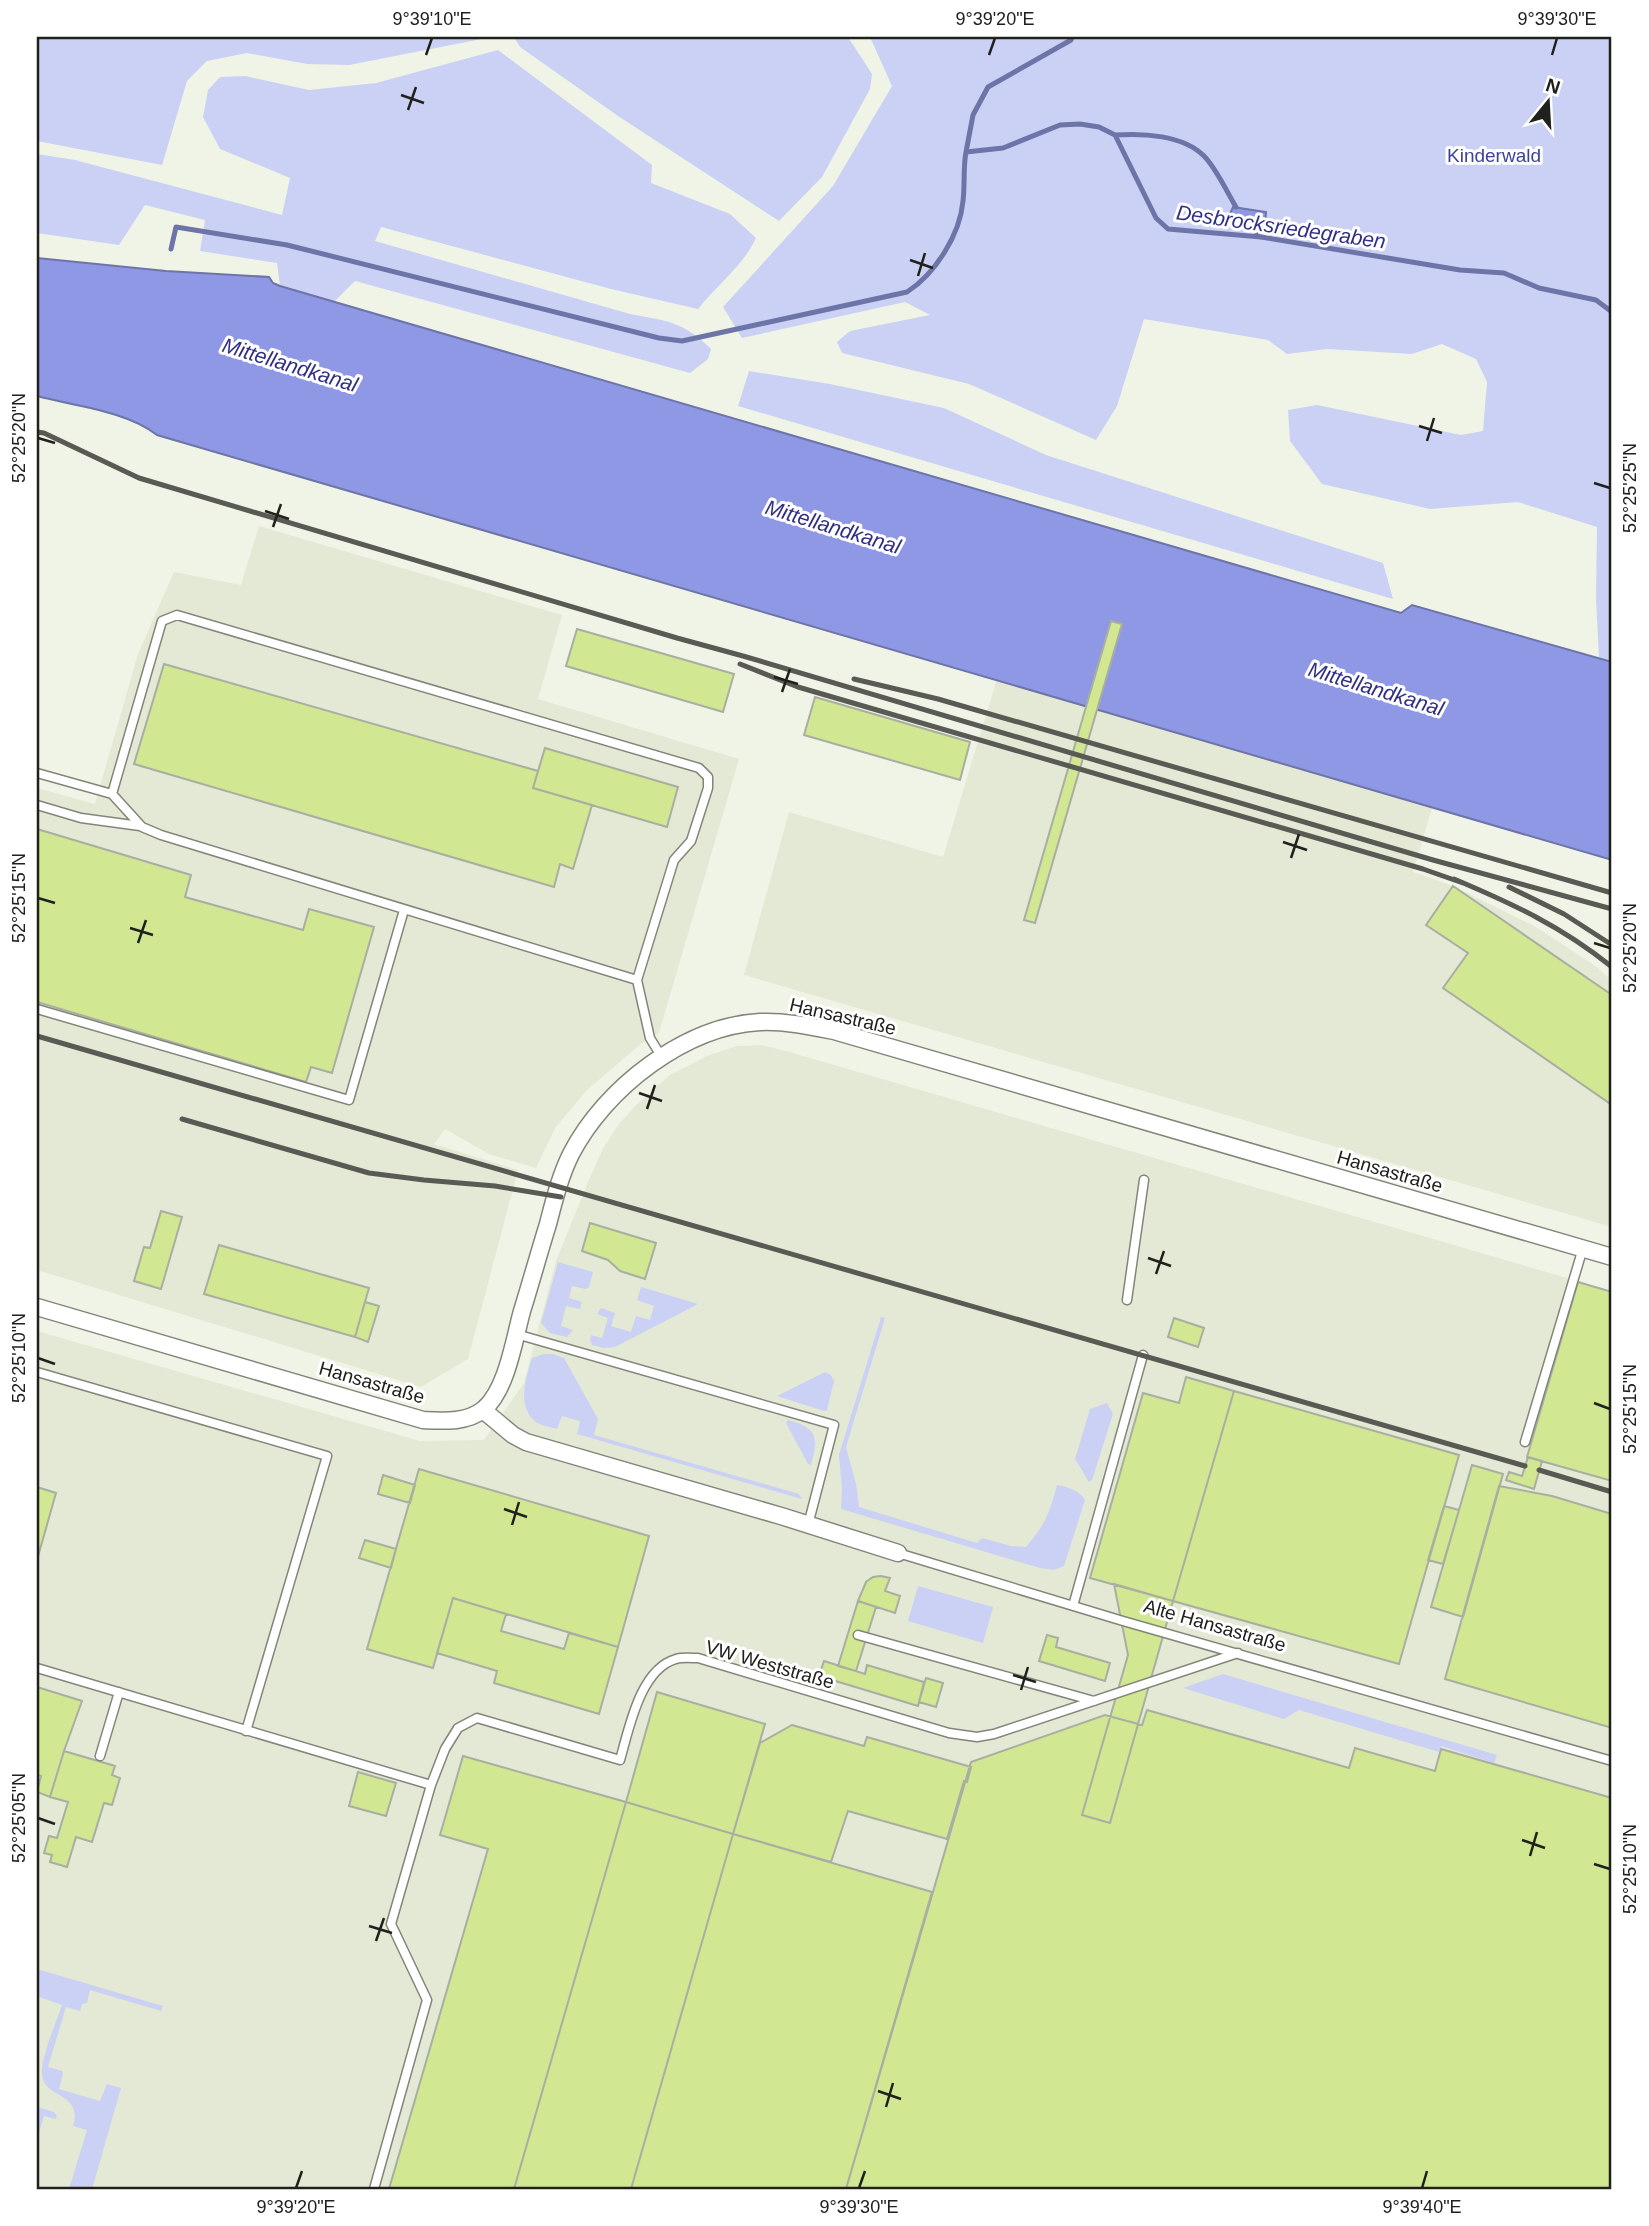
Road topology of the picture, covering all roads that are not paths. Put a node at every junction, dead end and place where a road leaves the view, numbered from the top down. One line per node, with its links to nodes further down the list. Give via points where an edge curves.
1 (37, 773): 2 (lane)
2 (112, 794): 4 (lane); 6 (lane, via 162,621 177,615 699,768 708,777 708,788 691,841 674,860)
3 (37, 805): 4 (lane, via 81,818)
4 (142, 827): 5 (lane)
5 (404, 910): 6 (lane); 7 (lane, via 349,1100)
6 (637, 980): 8 (lane, via 650,1038)
7 (37, 1009)
8 (661, 1056): 10 (street, Hansastraße, via 684,1042 756,1022 834,1031); 14 (street, Hansastraße, via 616,1093 571,1153)
9 (1144, 1180): 12 (lane)
10 (1583, 1248): 11 (street, Hansastraße); 18 (lane)
11 (1612, 1257)
12 (1127, 1300)
13 (37, 1307): 17 (street, Hansastraße, via 423,1419 455,1421)
14 (516, 1334): 17 (street, Hansastraße, via 503,1381); 19 (lane, via 834,1425)
15 (1143, 1355): 21 (lane)
16 (37, 1372): 27 (lane, via 327,1456)
17 (482, 1410): 19 (street, Alte Hansastraße, via 526,1442)
18 (1525, 1442)
19 (808, 1525): 20 (street, Alte Hansastraße)
20 (898, 1553): 21 (lane, Alte Hansastraße)
21 (1073, 1606): 23 (lane, Alte Hansastraße)
22 (858, 1635): 26 (lane)
23 (1238, 1653): 26 (lane, VW Weststraße); 29 (lane, Alte Hansastraße)
24 (37, 1668): 25 (lane)
25 (119, 1692): 27 (lane); 28 (lane)
26 (1094, 1701): 30 (lane, VW Weststraße, via 994,1734 968,1737 698,1658 675,1659 655,1673 640,1695 620,1760 477,1718 458,1728 444,1749)
27 (246, 1731): 30 (lane)
28 (100, 1756)
29 (1612, 1761)
30 (431, 1785): 31 (lane, VW Weststraße, via 390,1924 427,2000)
31 (374, 2189)

